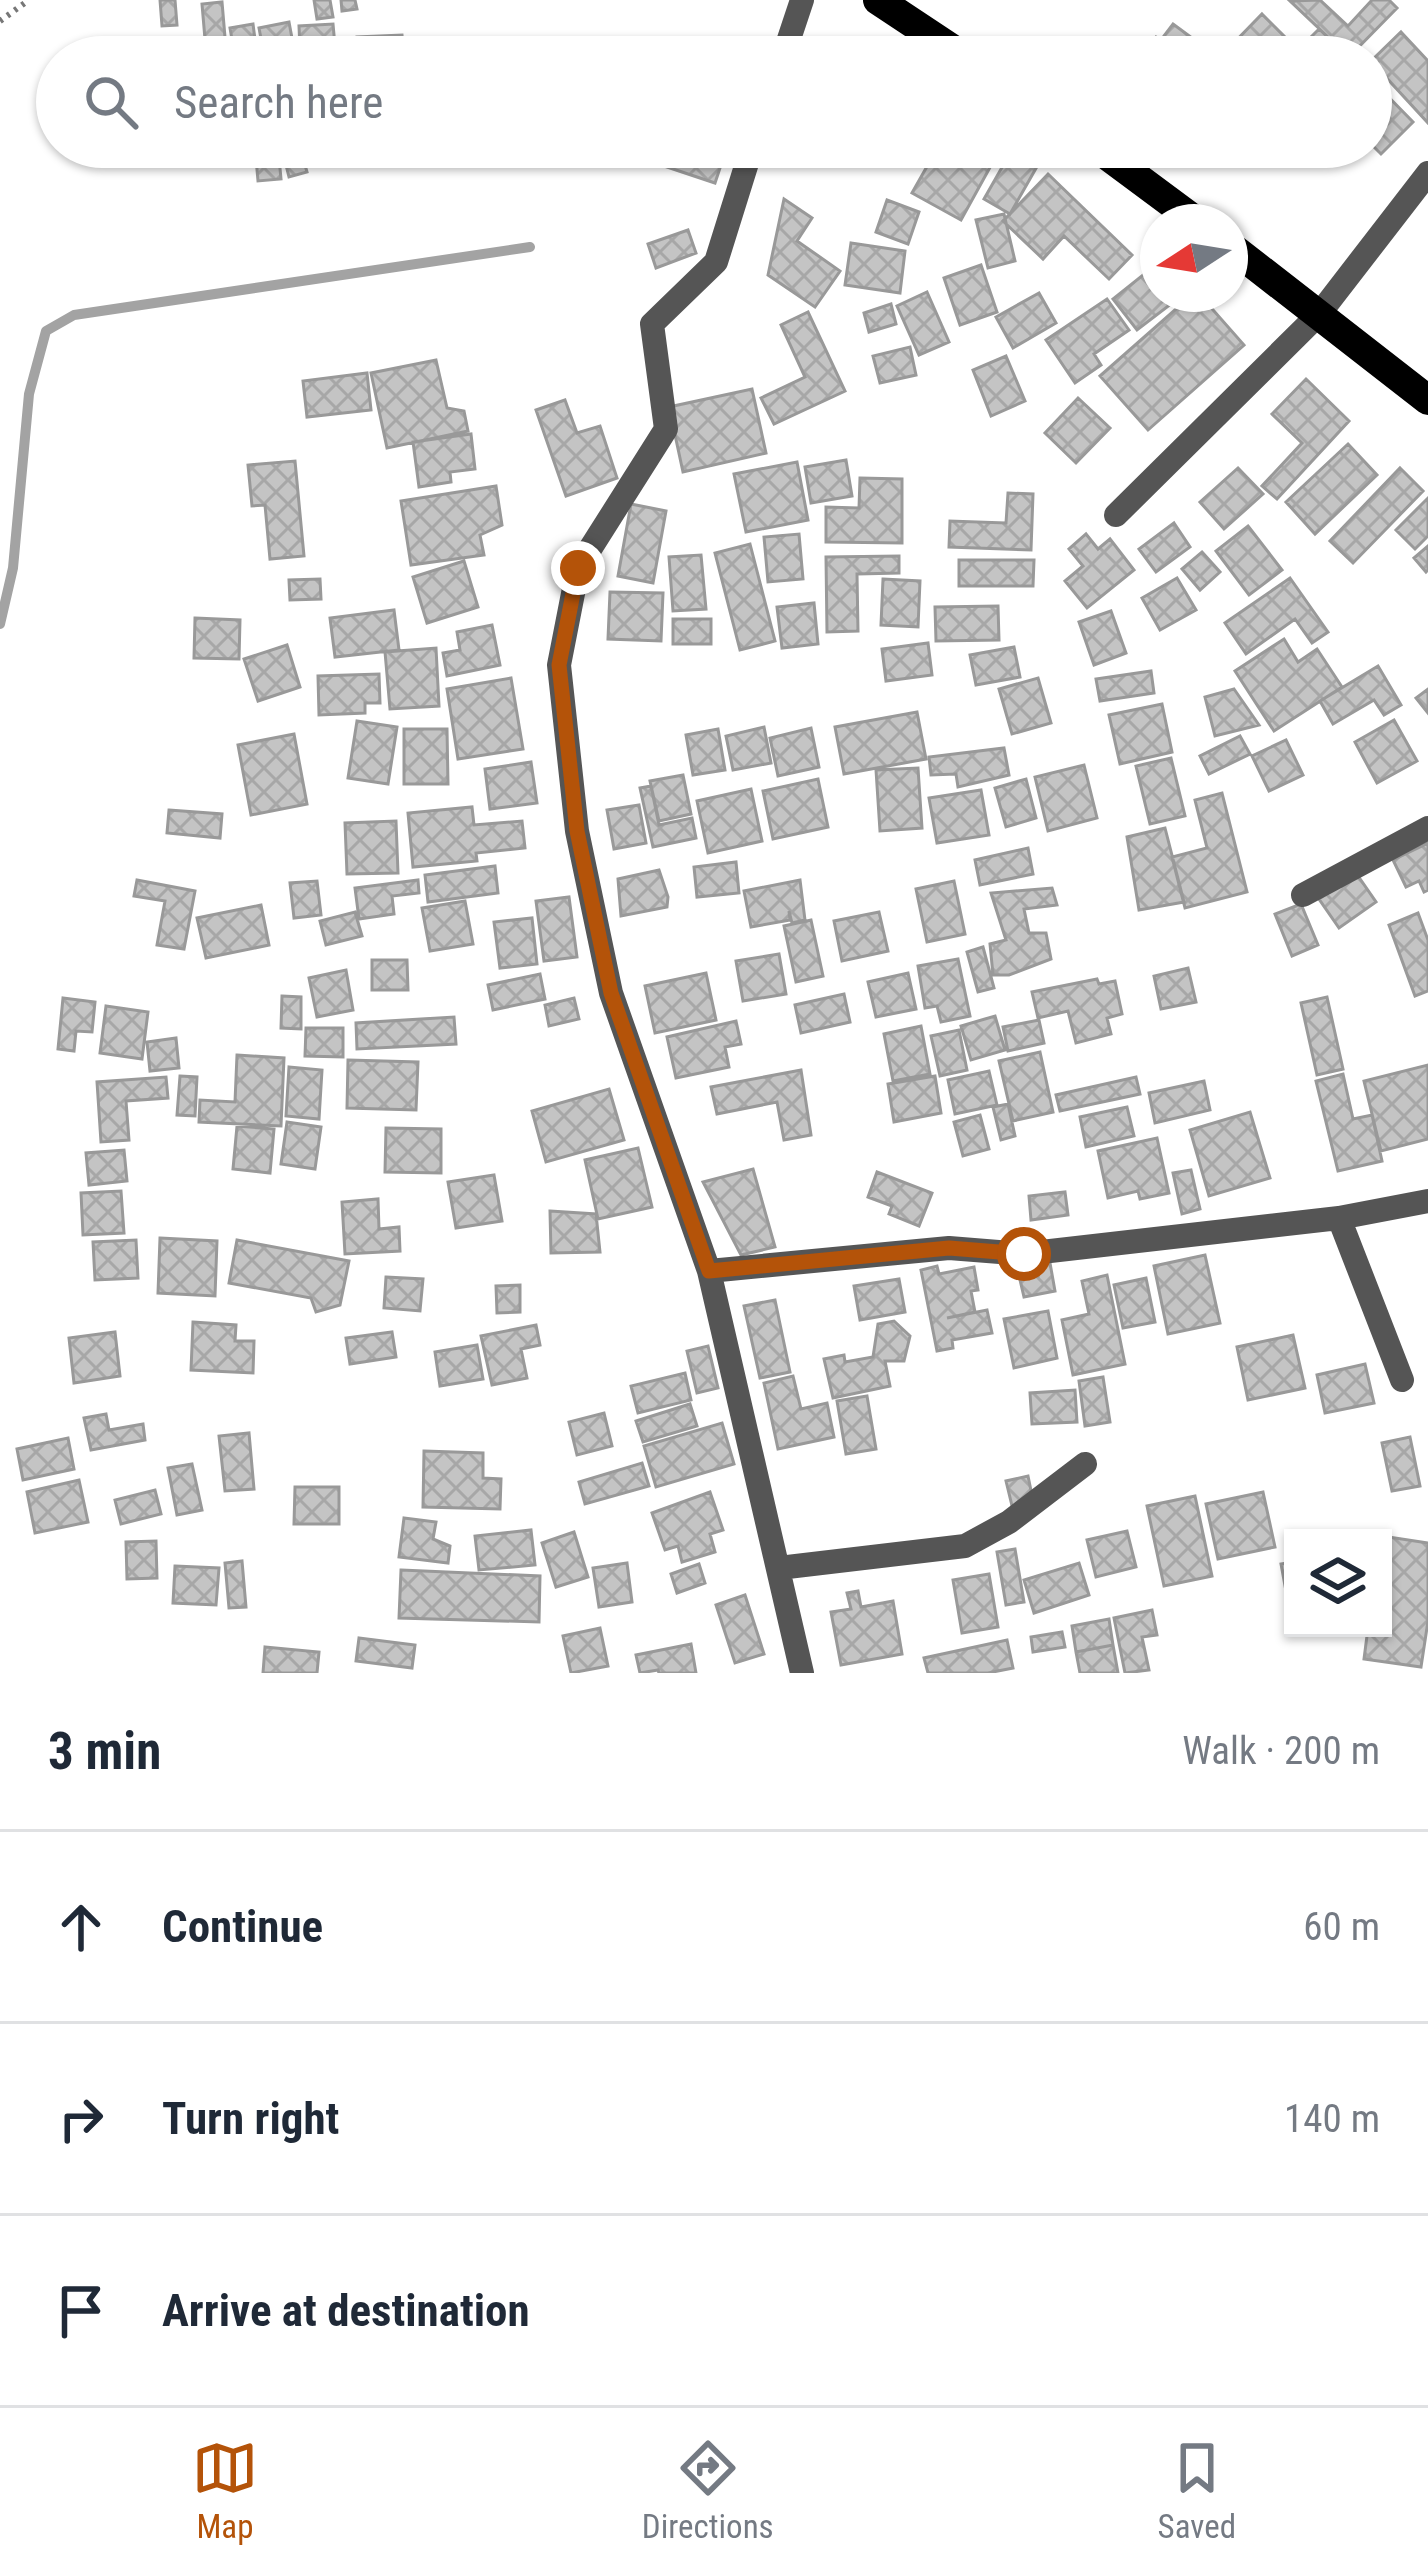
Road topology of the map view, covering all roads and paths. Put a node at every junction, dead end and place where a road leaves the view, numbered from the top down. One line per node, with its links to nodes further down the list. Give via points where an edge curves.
1 (29, 0): 4 (path)
2 (802, 0): 5 (street)
3 (878, 0): 6 (main road)
4 (0, 21)
5 (790, 36)
6 (932, 36)
7 (745, 168): 19 (street, via 716,262 652,324 666,429 578,568 559,665 577,831 611,993)
8 (1124, 168): 10 (main road)
9 (1428, 173): 12 (street)
10 (1173, 204)
11 (1248, 260): 12 (main road)
12 (1320, 313): 13 (main road); 14 (street)
13 (1428, 400)
14 (1116, 515)
15 (1428, 828): 16 (street)
16 (1304, 895)
17 (1428, 1201): 18 (street)
18 (1339, 1218): 19 (street, via 1024,1254 949,1248); 20 (street)
19 (709, 1271): 22 (street)
20 (1402, 1380)
21 (1085, 1464): 22 (street, via 964,1546)
22 (779, 1568): 23 (street)
23 (802, 1673)

